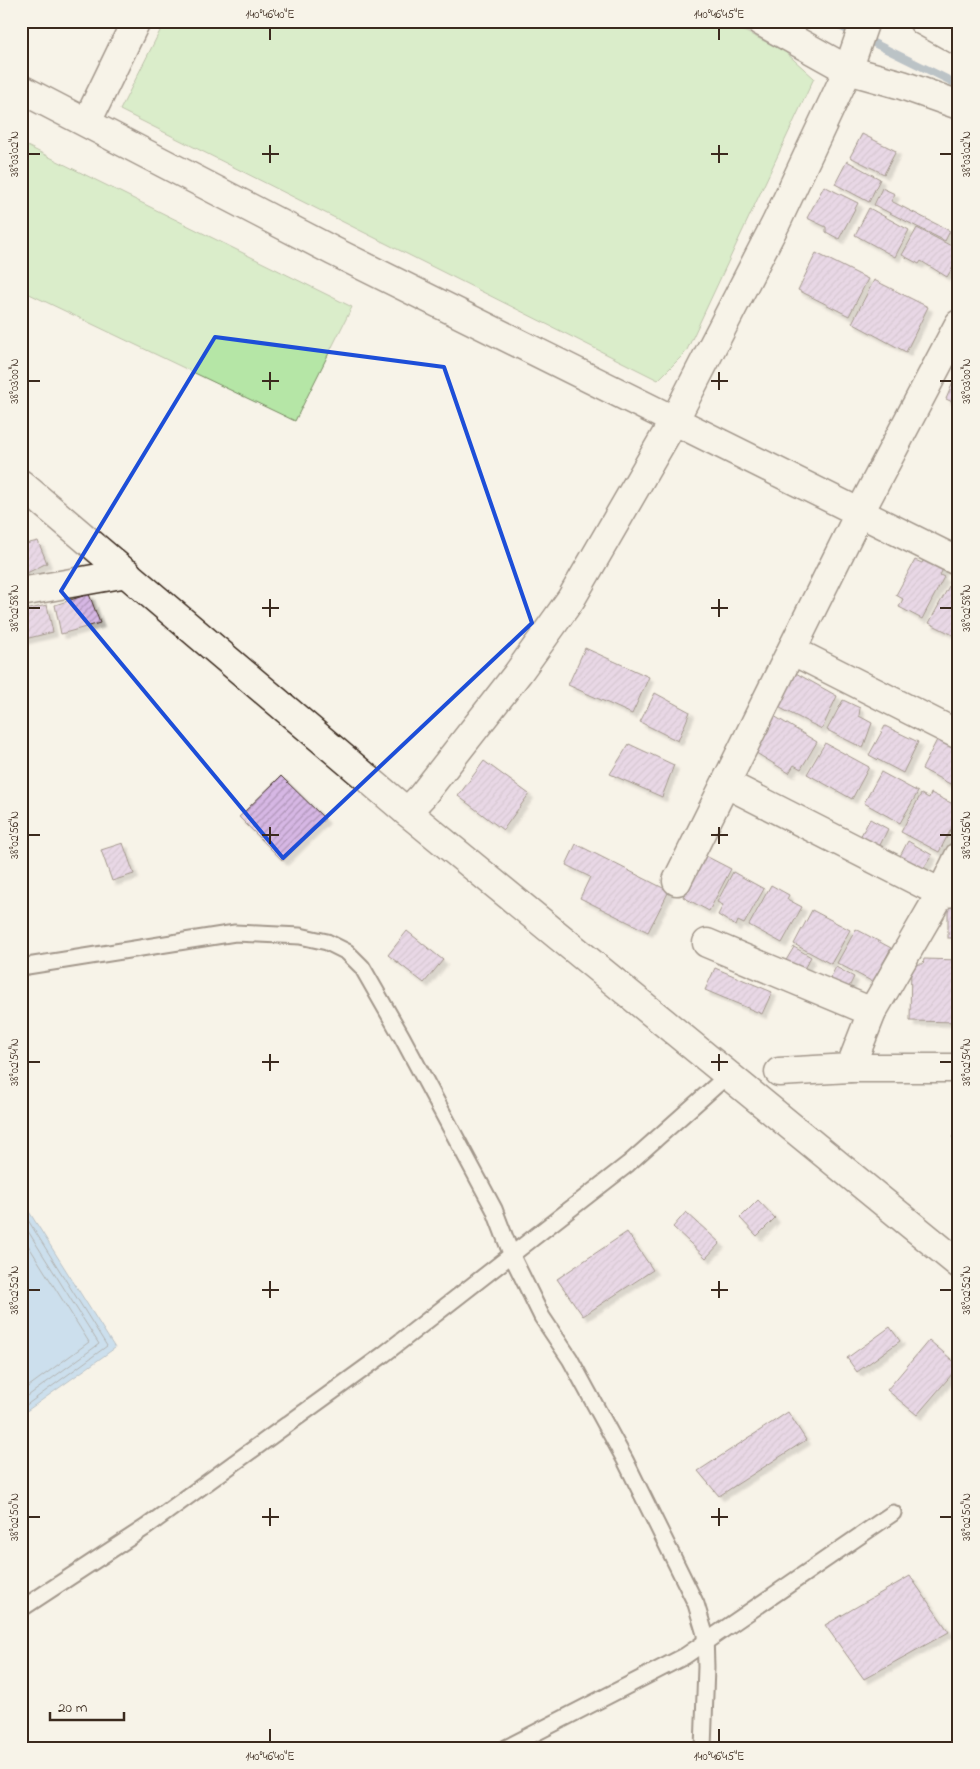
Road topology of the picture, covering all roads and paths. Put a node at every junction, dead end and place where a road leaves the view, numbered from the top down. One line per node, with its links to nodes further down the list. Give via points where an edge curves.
1 (136, 21): 9 (street)
2 (760, 21): 6 (street)
3 (865, 21): 6 (street)
4 (923, 21): 5 (street)
5 (959, 41)
6 (852, 62): 8 (street, via 902,85); 12 (street, via 776,223)
7 (21, 89): 9 (street)
8 (959, 105)
9 (87, 122): 12 (street, via 333,251)
10 (959, 324): 11 (street)
11 (952, 352): 14 (street)
12 (675, 419): 14 (street); 21 (street, via 571,599 518,672)
13 (21, 484): 16 (street)
14 (860, 512): 15 (street); 18 (street)
15 (959, 562)
16 (127, 573): 17 (street); 21 (street)
17 (21, 592)
18 (793, 651): 19 (street); 20 (street)
19 (959, 735)
20 (727, 784): 23 (street); 24 (street)
21 (407, 812): 31 (street)
22 (959, 856): 24 (street)
23 (677, 882)
24 (950, 893): 27 (street)
25 (707, 943): 27 (street)
26 (21, 966): 32 (lane, via 235,933 300,936 327,942 347,952 362,966 402,1037 494,1209)
27 (872, 1012): 28 (street)
28 (850, 1068): 29 (street); 30 (street)
29 (959, 1068)
30 (779, 1072)
31 (728, 1074): 32 (lane, via 628,1164); 33 (street)
32 (512, 1256): 35 (lane, via 383,1355 154,1521); 36 (lane, via 542,1317 570,1359 625,1460 696,1604)
33 (959, 1264)
34 (893, 1513): 36 (lane)
35 (21, 1609)
36 (705, 1642): 37 (lane, via 685,1656); 38 (lane)
37 (506, 1748)
38 (703, 1748)

